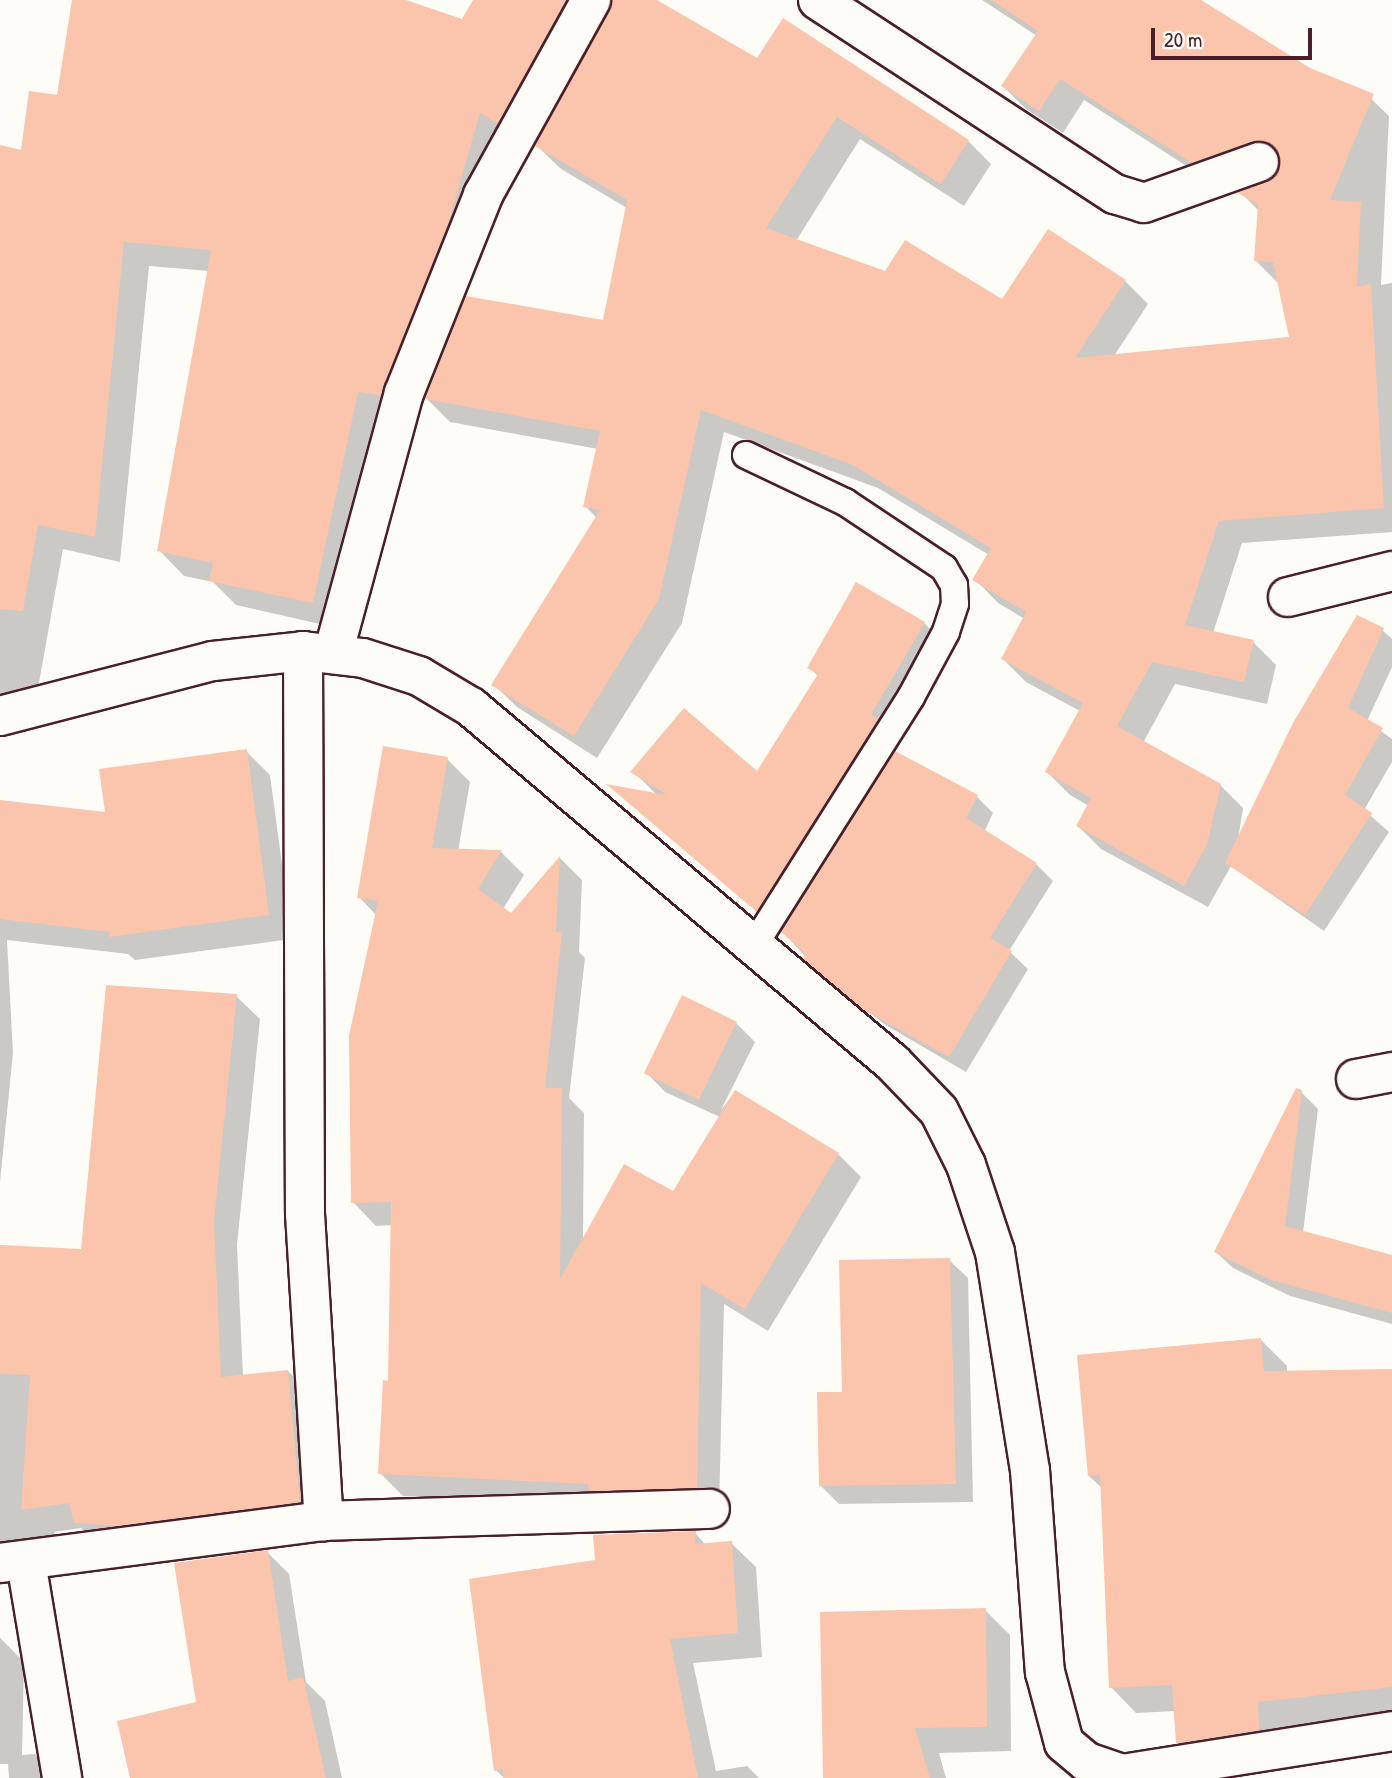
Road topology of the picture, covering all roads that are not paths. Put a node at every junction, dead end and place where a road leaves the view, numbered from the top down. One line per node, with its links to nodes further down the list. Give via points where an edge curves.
1 (591, 0): 7 (street, via 483,195 404,393)
2 (818, 0): 3 (street, via 1115,194 1144,203)
3 (1259, 162)
4 (746, 455): 9 (lane, via 845,502 944,568 954,585 955,604 946,632 911,697)
5 (1392, 571): 6 (street)
6 (1288, 597)
7 (318, 652): 8 (street, via 212,661); 9 (street, via 363,658 419,676 471,707); 11 (street, via 304,1214)
8 (0, 716)
9 (753, 947): 13 (street, via 894,1063 939,1111 966,1165 995,1252 1030,1470 1045,1672 1064,1743 1087,1762 1122,1774)
10 (710, 1509): 11 (street)
11 (324, 1521): 12 (street)
12 (13, 1562): 14 (street)
13 (1392, 1731)
14 (62, 1778)

